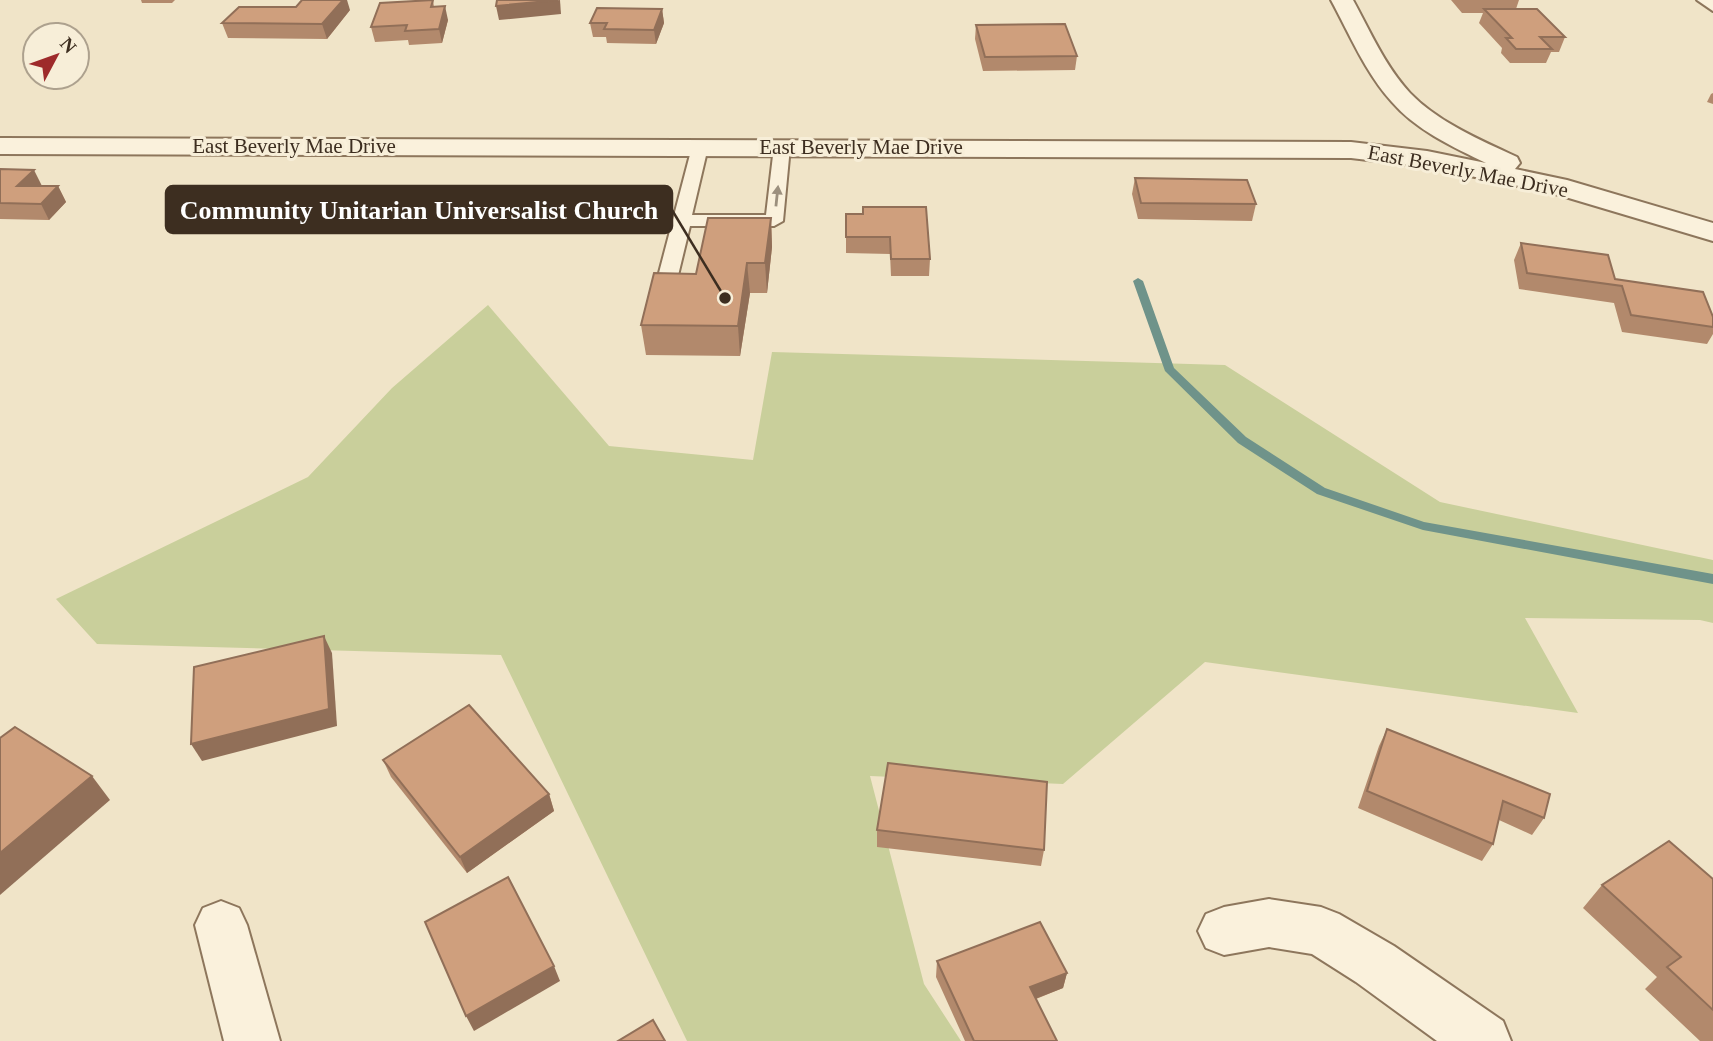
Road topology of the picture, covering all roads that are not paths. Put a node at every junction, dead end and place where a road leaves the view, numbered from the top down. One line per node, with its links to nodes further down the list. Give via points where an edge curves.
1 (1342, 0): 4 (street, via 1385,74)
2 (1704, 0): 3 (lane)
3 (1713, 7)
4 (1399, 122): 8 (street); 9 (street, via 1489,154)
5 (0, 146): 6 (street, East Beverly Mae Drive)
6 (700, 147): 7 (street, East Beverly Mae Drive); 10 (lane)
7 (782, 147): 8 (street, East Beverly Mae Drive); 10 (lane, one-way to 7, via 774,220)
8 (1350, 150): 9 (street, East Beverly Mae Drive, via 1427,159)
9 (1557, 186): 11 (street, East Beverly Mae Drive)
10 (682, 220): 12 (lane)
11 (1713, 232)
12 (664, 292)
13 (221, 925): 15 (street)
14 (1224, 930): 16 (street, via 1269,923 1321,932 1375,964)
15 (252, 1041)
16 (1483, 1041)

